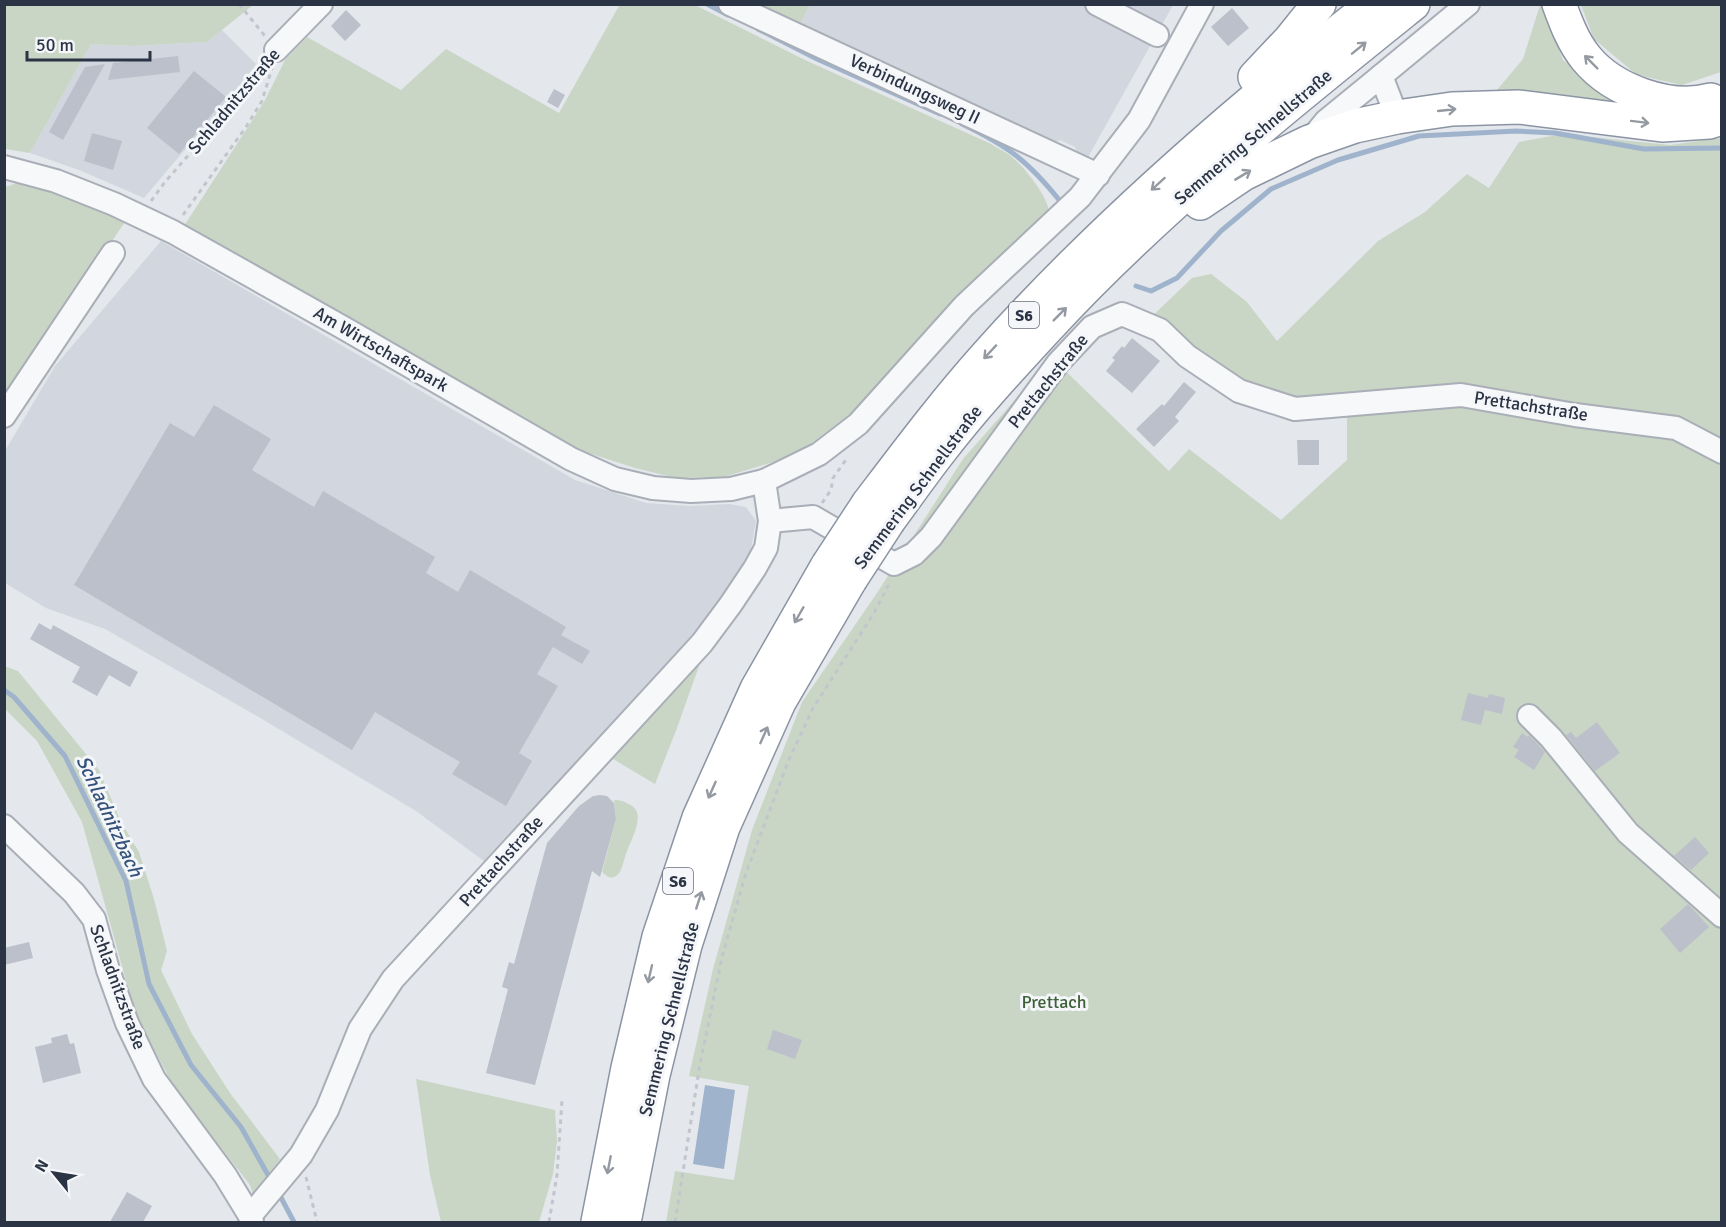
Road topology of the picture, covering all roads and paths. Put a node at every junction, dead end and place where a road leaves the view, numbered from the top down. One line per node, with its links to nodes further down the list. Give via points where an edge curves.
1 (239, 4): 12 (path)
2 (321, 4): 12 (street, Schladnitzstraße)
3 (730, 4): 20 (street, Verbindungsweg II)
4 (1096, 4): 11 (street)
5 (1202, 4): 20 (street, via 1139,120)
6 (1319, 4): 18 (highway, via 1240,92)
7 (1373, 4): 18 (highway, Semmering Schnellstraße / S6)
8 (1413, 4): 22 (highway, Semmering Schnellstraße / S6, one-way to 8)
9 (1468, 4): 13 (street)
10 (1559, 4): 14 (highway, one-way to 10, via 1701,103 1671,102 1613,82 1586,58 1568,29)
11 (1157, 35)
12 (274, 52): 21 (path, Schladnitzstraße); 23 (path, via 262,101)
13 (1381, 76): 15 (street); 17 (street, via 1326,121)
14 (1722, 98)
15 (1396, 117): 16 (highway, one-way to 16, via 1452,109 1519,107 1662,125); 17 (highway)
16 (1722, 118)
17 (1309, 142): 22 (highway, one-way to 17, via 1199,204 1244,174)
18 (1202, 145): 29 (highway, Semmering Schnellstraße / S6, one-way to 29, via 1083,255 994,348 921,434)
19 (4, 167): 23 (street, Am Wirtschaftspark, via 56,181)
20 (1098, 175): 28 (street, via 1060,217 964,306 858,424 819,454)
21 (151, 201)
22 (1154, 221): 29 (highway, Semmering Schnellstraße / S6, one-way to 22, via 940,451 1048,326)
23 (173, 232): 28 (street, Am Wirtschaftspark, via 571,459 615,479 653,489 691,491 731,489)
24 (113, 253): 25 (street)
25 (4, 416)
26 (852, 452): 30 (path)
27 (1722, 452): 32 (street, Prettachstraße, via 1676,428 1461,395 1295,409 1239,392 1187,356 1160,330 1122,314 1092,327 1058,363 931,537 914,554)
28 (764, 481): 31 (street, Prettachstraße)
29 (878, 512): 33 (highway, Semmering Schnellstraße / S6, bridge)
30 (813, 517): 31 (street); 32 (street)
31 (770, 521): 38 (street, Prettachstraße, via 766,548 755,568 702,643 393,979 360,1029 327,1110)
32 (894, 564): 44 (path, via 874,613 813,708 746,873 722,957 700,1064)
33 (839, 572): 42 (highway, Semmering Schnellstraße / S6, one-way to 42, via 757,688 699,818 659,937); 43 (highway, Semmering Schnellstraße / S6, one-way to 33, via 653,1075 685,945 723,827)
34 (1529, 716): 36 (street, via 1628,833)
35 (4, 825): 39 (street, Schladnitzstraße, via 74,893 94,919 127,1023 154,1079)
36 (1722, 916)
37 (562, 1100): 41 (path)
38 (294, 1164): 39 (street, Prettachstraße); 40 (path)
39 (254, 1214)
40 (317, 1222)
41 (549, 1222)
42 (598, 1222)
43 (624, 1222)
44 (675, 1222)

